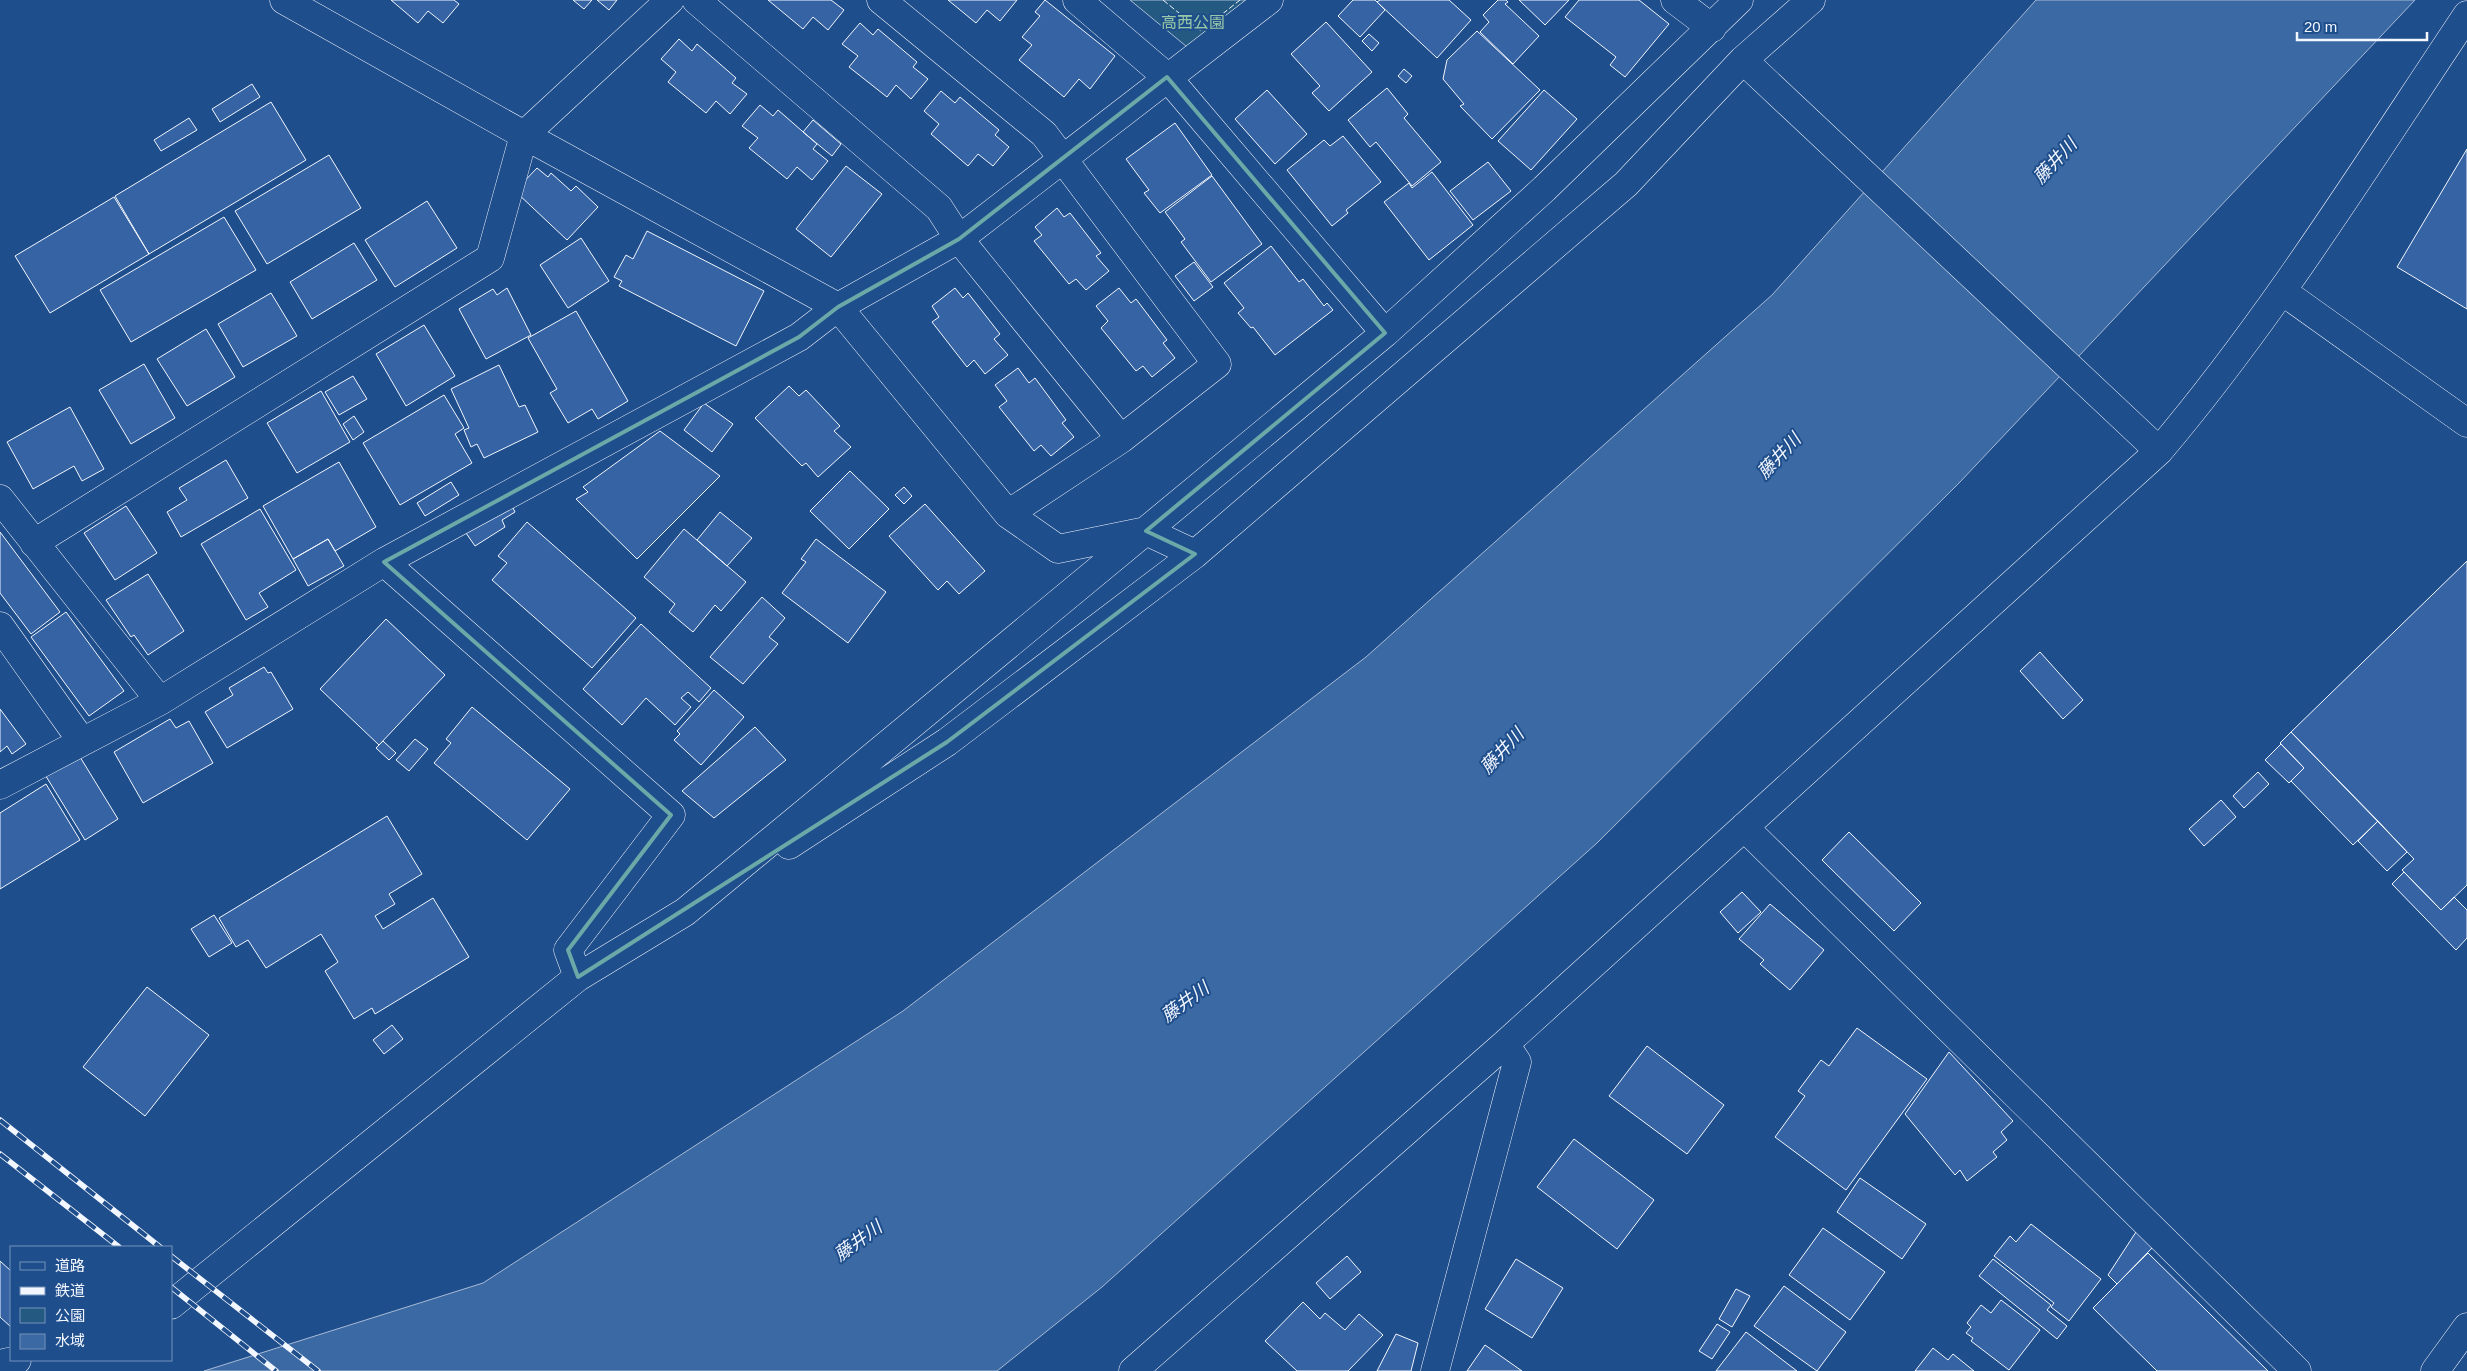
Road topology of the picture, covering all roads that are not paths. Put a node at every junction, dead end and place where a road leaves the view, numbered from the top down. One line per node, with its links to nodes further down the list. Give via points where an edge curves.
1 (284, 0): 14 (street)
2 (670, 0): 14 (street)
3 (696, 0): 16 (street, via 939,208)
4 (881, 0): 15 (street, via 1044,134)
5 (1077, 0): 13 (street)
6 (1269, 0): 13 (street)
7 (1675, 0): 11 (street)
8 (1739, 0): 11 (street)
9 (1811, 0): 12 (street)
10 (2467, 14): 17 (street)
11 (1712, 28): 19 (street, via 1544,189)
12 (1743, 60): 22 (street); 27 (street, via 1626,184)
13 (1167, 77): 15 (street); 19 (street)
14 (524, 135): 18 (street); 26 (street, via 490,258)
15 (1062, 158): 16 (street); 21 (street, via 1217,364)
16 (958, 239): 18 (street); 21 (street)
17 (2282, 291): 20 (street); 22 (street, via 2193,411)
18 (838, 306): 24 (street); 28 (street, via 799,337)
19 (1385, 333): 25 (street)
20 (2467, 423)
21 (1122, 439): 24 (street)
22 (2159, 451): 33 (street)
23 (0, 499): 26 (street)
24 (1008, 514): 25 (street, via 1058,549)
25 (1146, 531): 27 (street); 34 (street)
26 (34, 543): 30 (street)
27 (1195, 554): 34 (street, via 947,742)
28 (384, 562): 30 (street); 35 (street, via 671,815 568,950)
29 (0, 626): 31 (street)
30 (160, 700): 31 (street)
31 (82, 740): 32 (street)
32 (0, 784)
33 (1744, 827): 36 (street); 43 (street)
34 (685, 912): 35 (street)
35 (578, 977): 37 (street)
36 (1505, 1044): 41 (street); 42 (street, via 1516,1062)
37 (172, 1304)
38 (2467, 1327): 44 (street)
39 (13, 1361): 40 (street)
40 (0, 1364)
41 (1133, 1371)
42 (1435, 1371)
43 (2297, 1371)
44 (2435, 1371)

